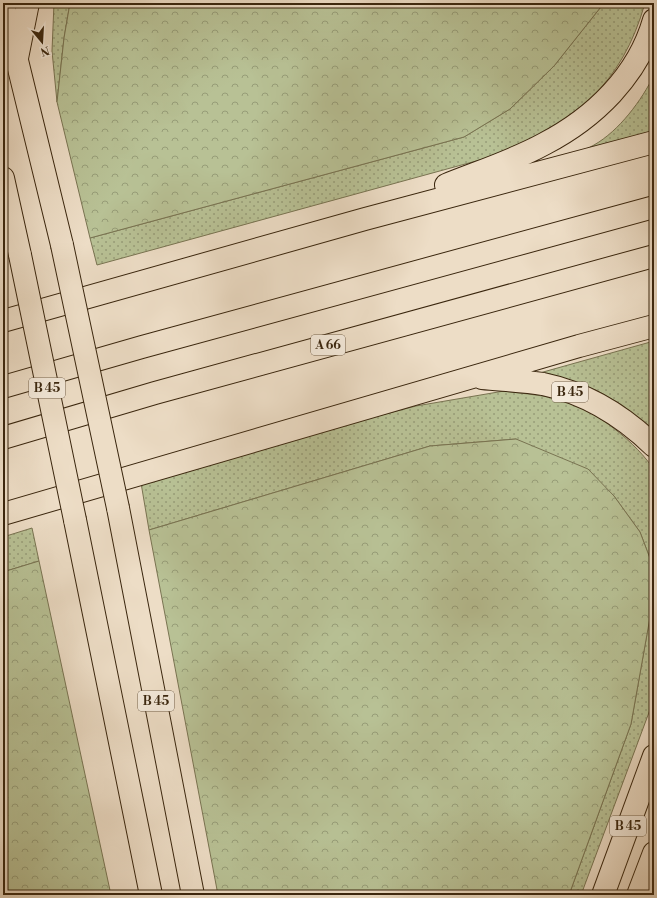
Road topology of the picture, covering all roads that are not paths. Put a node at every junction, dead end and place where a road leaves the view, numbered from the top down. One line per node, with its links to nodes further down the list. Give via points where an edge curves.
1 (3, 3): 4 (highway, B 45)
2 (28, 3): 4 (highway)
3 (654, 20): 8 (highway, via 636,62 614,93 583,120 544,144)
4 (17, 58): 20 (highway, B 45, bridge, via 62,245 118,508)
5 (654, 142): 8 (highway)
6 (3, 178): 19 (highway, B 45, bridge)
7 (654, 207): 13 (highway)
8 (365, 219): 10 (highway, via 123,285)
9 (654, 256): 14 (highway, A 66, via 155,393)
10 (3, 321)
11 (654, 326): 12 (highway)
12 (471, 377): 15 (highway, B 45, via 543,384 593,401 615,413); 16 (highway)
13 (3, 387)
14 (3, 438)
15 (654, 446)
16 (3, 514)
17 (654, 756): 21 (highway, B 45)
18 (654, 853): 22 (highway)
19 (151, 895)
20 (193, 895)
21 (603, 895)
22 (638, 895)

